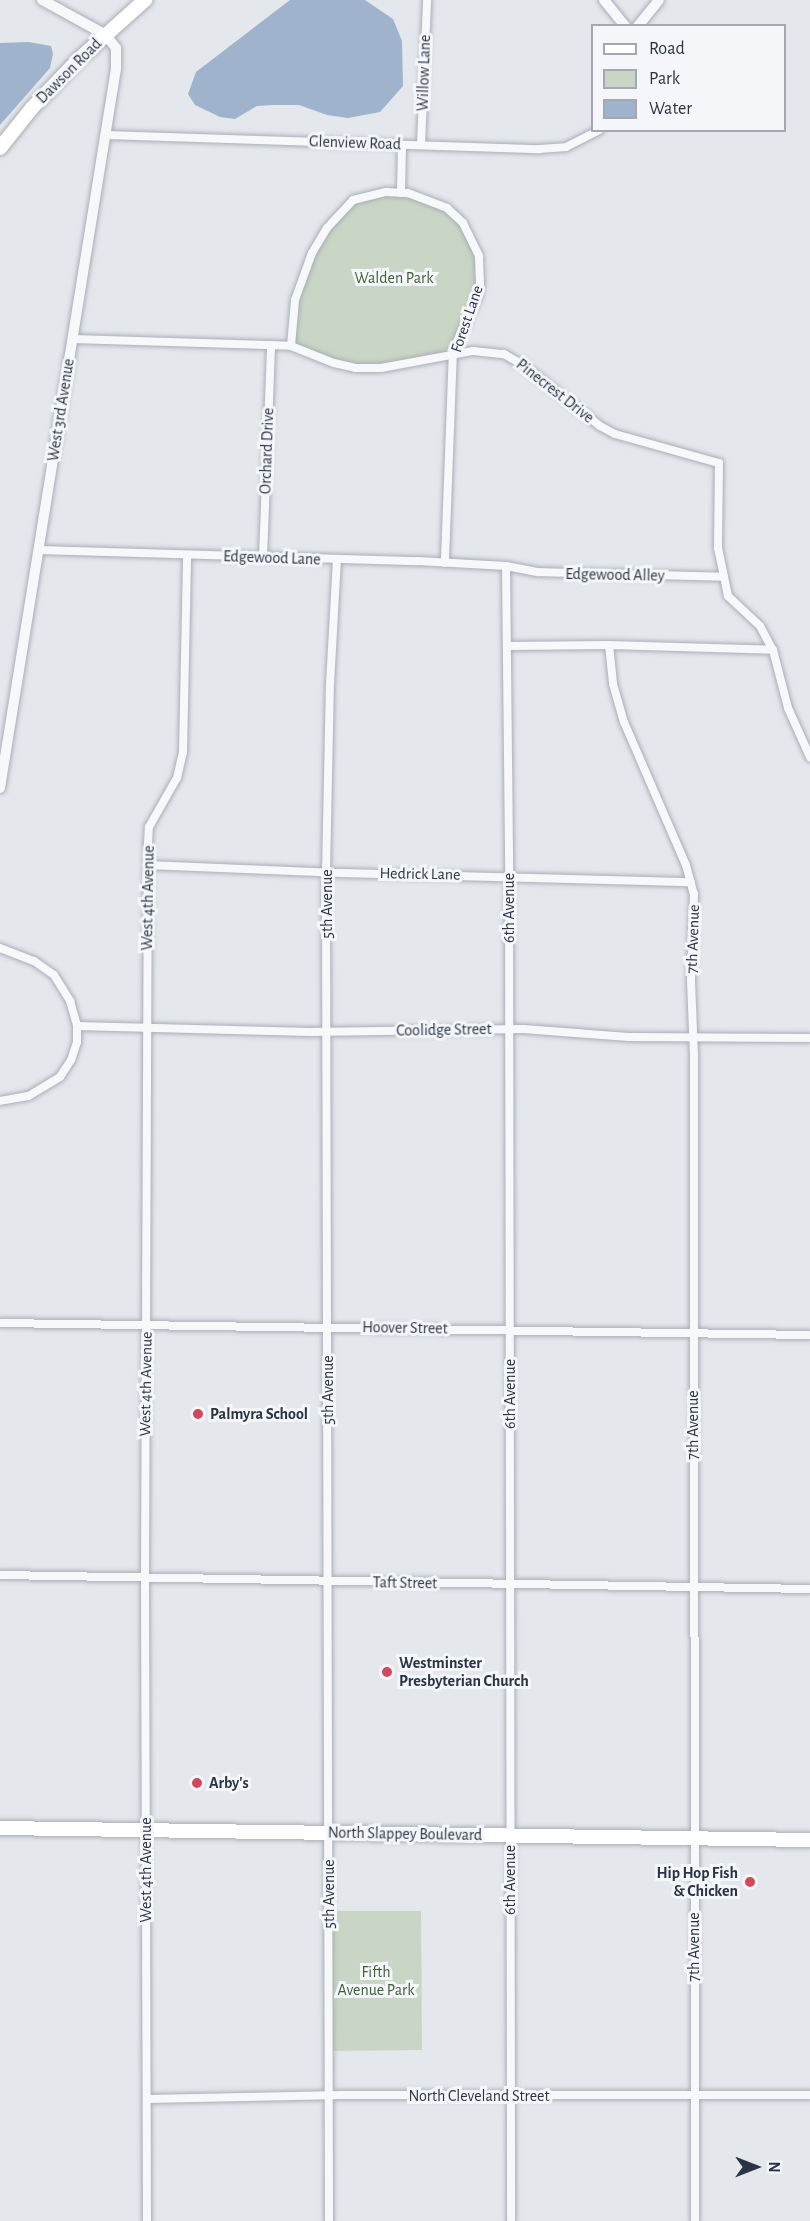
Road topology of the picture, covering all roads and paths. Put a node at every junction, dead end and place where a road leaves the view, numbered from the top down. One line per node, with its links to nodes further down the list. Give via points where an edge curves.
1 (42, 0): 8 (street)
2 (145, 0): 8 (main road, Dawson Road)
3 (427, 0): 12 (street, Willow Lane)
4 (604, 0): 6 (street)
5 (659, 0): 7 (street)
6 (623, 24)
7 (640, 24)
8 (106, 35): 10 (street, West 3rd Avenue, via 117,53); 13 (main road, Dawson Road, via 32,108)
9 (597, 132): 12 (street, Glenview Road, via 579,143 548,148)
10 (106, 135): 11 (street, Glenview Road); 15 (street, West 3rd Avenue)
11 (402, 145): 12 (street, Glenview Road); 14 (street)
12 (421, 145)
13 (0, 148)
14 (401, 193): 17 (street, via 386,192 353,200 318,241 295,300); 18 (street, Forest Lane, via 421,196 447,208 463,223 475,243 479,290)
15 (73, 339): 16 (street, Pinecrest Drive); 19 (street, West 3rd Avenue)
16 (271, 345): 17 (street, Pinecrest Drive); 21 (street, Orchard Drive)
17 (291, 345): 18 (street, Pinecrest Drive, via 356,368 381,368)
18 (453, 353): 23 (street, Forest Lane); 25 (street, Pinecrest Drive, via 489,351 507,355 615,434 719,463 718,548)
19 (39, 550): 20 (street, Edgewood Lane); 29 (street, West 3rd Avenue)
20 (187, 556): 21 (street, Edgewood Lane); 32 (street, West 4th Avenue, via 183,752 177,777 150,827)
21 (263, 557): 22 (street, Edgewood Lane)
22 (337, 560): 23 (street, Edgewood Lane); 33 (street, 5th Avenue)
23 (445, 563): 24 (street, Edgewood Lane)
24 (506, 566): 25 (street, Edgewood Alley, via 538,572); 27 (street, 6th Avenue)
25 (724, 577): 28 (street, Pinecrest Drive, via 728,596 760,626)
26 (609, 645): 27 (street); 28 (street); 35 (street, 7th Avenue, via 613,684 624,722)
27 (507, 646): 34 (street, 6th Avenue)
28 (773, 650): 30 (street, Pinecrest Drive, via 788,708)
29 (3, 750): 31 (street, West 3rd Avenue)
30 (810, 757)
31 (0, 788)
32 (148, 865): 33 (street, Hedrick Lane); 38 (street, West 4th Avenue)
33 (326, 872): 34 (street, Hedrick Lane); 40 (street, 5th Avenue)
34 (509, 877): 35 (street, Hedrick Lane); 39 (street, 6th Avenue)
35 (691, 882): 41 (street, 7th Avenue)
36 (0, 948): 37 (street, via 34,961 54,975 70,1001)
37 (78, 1026): 38 (street, Coolidge Street); 43 (street, via 70,1060 60,1077 28,1096)
38 (146, 1028): 40 (street, Coolidge Street); 45 (street, West 4th Avenue)
39 (508, 1029): 40 (street, Coolidge Street); 41 (street, Coolidge Street, via 629,1037); 47 (street, 6th Avenue)
40 (327, 1032): 46 (street, 5th Avenue)
41 (694, 1036): 42 (street, Coolidge Street); 48 (street, 7th Avenue)
42 (810, 1038)
43 (0, 1101)
44 (0, 1323): 45 (street, Hoover Street)
45 (147, 1327): 46 (street, Hoover Street); 51 (street, West 4th Avenue)
46 (328, 1327): 47 (street, Hoover Street); 52 (street, 5th Avenue)
47 (510, 1331): 48 (street, Hoover Street); 53 (street, 6th Avenue)
48 (693, 1334): 49 (street, Hoover Street); 54 (street, 7th Avenue)
49 (810, 1335)
50 (0, 1575): 51 (street, Taft Street)
51 (145, 1578): 52 (street, Taft Street); 57 (street, West 4th Avenue)
52 (328, 1581): 53 (street, Taft Street); 58 (street, 5th Avenue)
53 (510, 1585): 54 (street, Taft Street); 59 (street, 6th Avenue)
54 (694, 1587): 55 (street, Taft Street); 60 (street, 7th Avenue)
55 (810, 1589)
56 (0, 1828): 57 (main road, North Slappey Boulevard)
57 (146, 1830): 58 (main road, North Slappey Boulevard); 66 (street, West 4th Avenue)
58 (328, 1833): 59 (main road, North Slappey Boulevard); 64 (street, 5th Avenue)
59 (510, 1835): 60 (main road, North Slappey Boulevard); 65 (street, 6th Avenue)
60 (694, 1838): 61 (main road, North Slappey Boulevard); 62 (street, 7th Avenue)
61 (810, 1840)
62 (695, 2095): 63 (street, North Cleveland Street); 65 (street, North Cleveland Street); 70 (street, 7th Avenue)
63 (810, 2095)
64 (330, 2096): 65 (street, North Cleveland Street); 66 (street, North Cleveland Street); 68 (street, 5th Avenue)
65 (510, 2097): 69 (street, 6th Avenue)
66 (147, 2099): 67 (street, West 4th Avenue)
67 (147, 2221)
68 (329, 2221)
69 (511, 2221)
70 (695, 2221)

